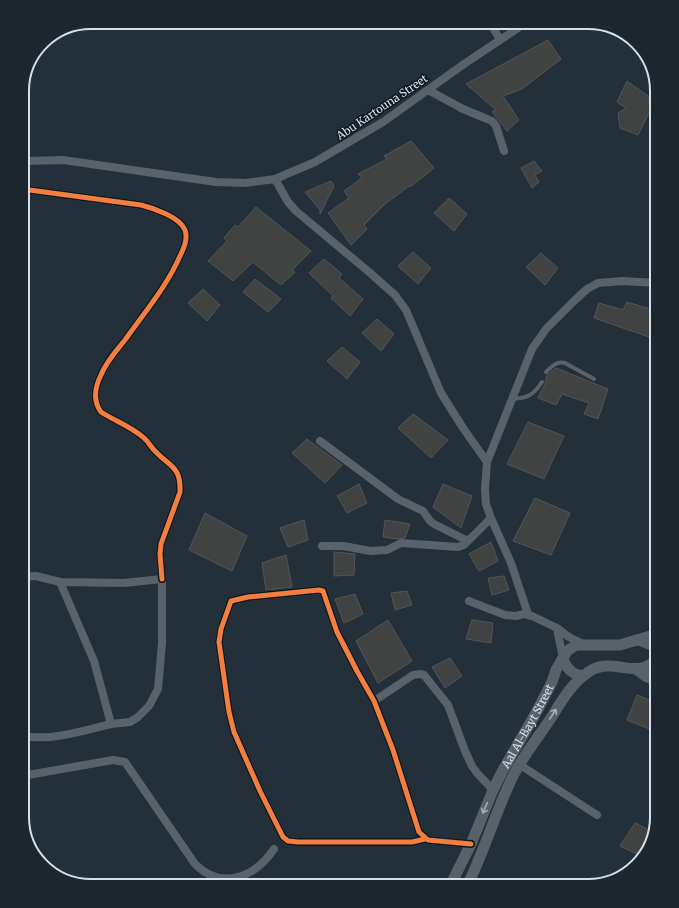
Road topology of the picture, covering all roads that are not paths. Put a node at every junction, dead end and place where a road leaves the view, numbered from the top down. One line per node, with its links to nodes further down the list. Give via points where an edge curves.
1 (494, 29): 3 (street)
2 (516, 29): 3 (street, Abu Kartouna Street)
3 (500, 40): 4 (street, Abu Kartouna Street)
4 (428, 90): 5 (street, via 492,121); 7 (street, Abu Kartouna Street, via 384,122 346,145)
5 (504, 151)
6 (29, 161): 7 (street, Abu Kartouna Street, via 63,160 216,182 246,183)
7 (275, 179): 15 (street, via 296,211 403,304 441,393)
8 (29, 190): 20 (street, via 141,205 172,218 185,229 186,242 177,263 101,374 95,398 101,412 144,438 178,473 180,492 161,544)
9 (650, 283): 13 (street, via 611,281 598,283 587,289 541,335 532,349)
10 (546, 372): 11 (lane, via 561,362)
11 (594, 379)
12 (542, 382): 13 (lane, via 527,398)
13 (511, 399): 15 (street)
14 (320, 441): 17 (street, via 398,499 423,511 434,524)
15 (487, 462): 16 (street, via 485,498)
16 (491, 518): 17 (street); 23 (street, via 511,563)
17 (468, 541): 18 (street, via 458,547 401,543 387,550 371,551 343,546)
18 (322, 546)
19 (29, 576): 21 (street)
20 (162, 579): 21 (street, via 124,583); 35 (street, via 162,643 158,689 149,706 138,718 130,722)
21 (60, 582): 35 (street, via 94,661)
22 (469, 601): 23 (street, via 505,615)
23 (528, 614): 24 (street)
24 (556, 628): 27 (street); 29 (street)
25 (650, 636): 26 (street, Aal Al-Bayt Street)
26 (639, 640): 27 (street, Aal Al-Bayt Street, via 620,645); 28 (street)
27 (583, 644): 29 (street, Aal Al-Bayt Street, via 571,648)
28 (650, 644)
29 (563, 658): 32 (street, via 569,671); 39 (street, Aal Al-Bayt Street)
30 (650, 666): 31 (street, Aal Al-Bayt Street)
31 (636, 669): 32 (street, Aal Al-Bayt Street, via 605,665); 33 (street)
32 (583, 676): 37 (street, Aal Al-Bayt Street, one-way to 32, via 565,696)
33 (650, 678)
34 (374, 701): 39 (street, via 414,675 424,675 448,705 472,766); 41 (street, via 393,750 417,828); 41 (street, via 338,636 322,590 231,601 219,642 232,726 283,837 288,841 298,842 412,842)
35 (111, 724): 36 (street, via 65,734)
36 (29, 737)
37 (520, 765): 40 (street); 45 (street, Aal Al-Bayt Street)
38 (29, 775): 43 (street, via 113,760 125,762 188,855 201,869 213,876 232,878 247,874 262,864)
39 (493, 790): 42 (street, Aal Al-Bayt Street, one-way to 42)
40 (597, 815)
41 (425, 839): 42 (street)
42 (470, 844): 44 (street, Aal Al-Bayt Street)
43 (274, 849)
44 (453, 879)
45 (470, 879)

